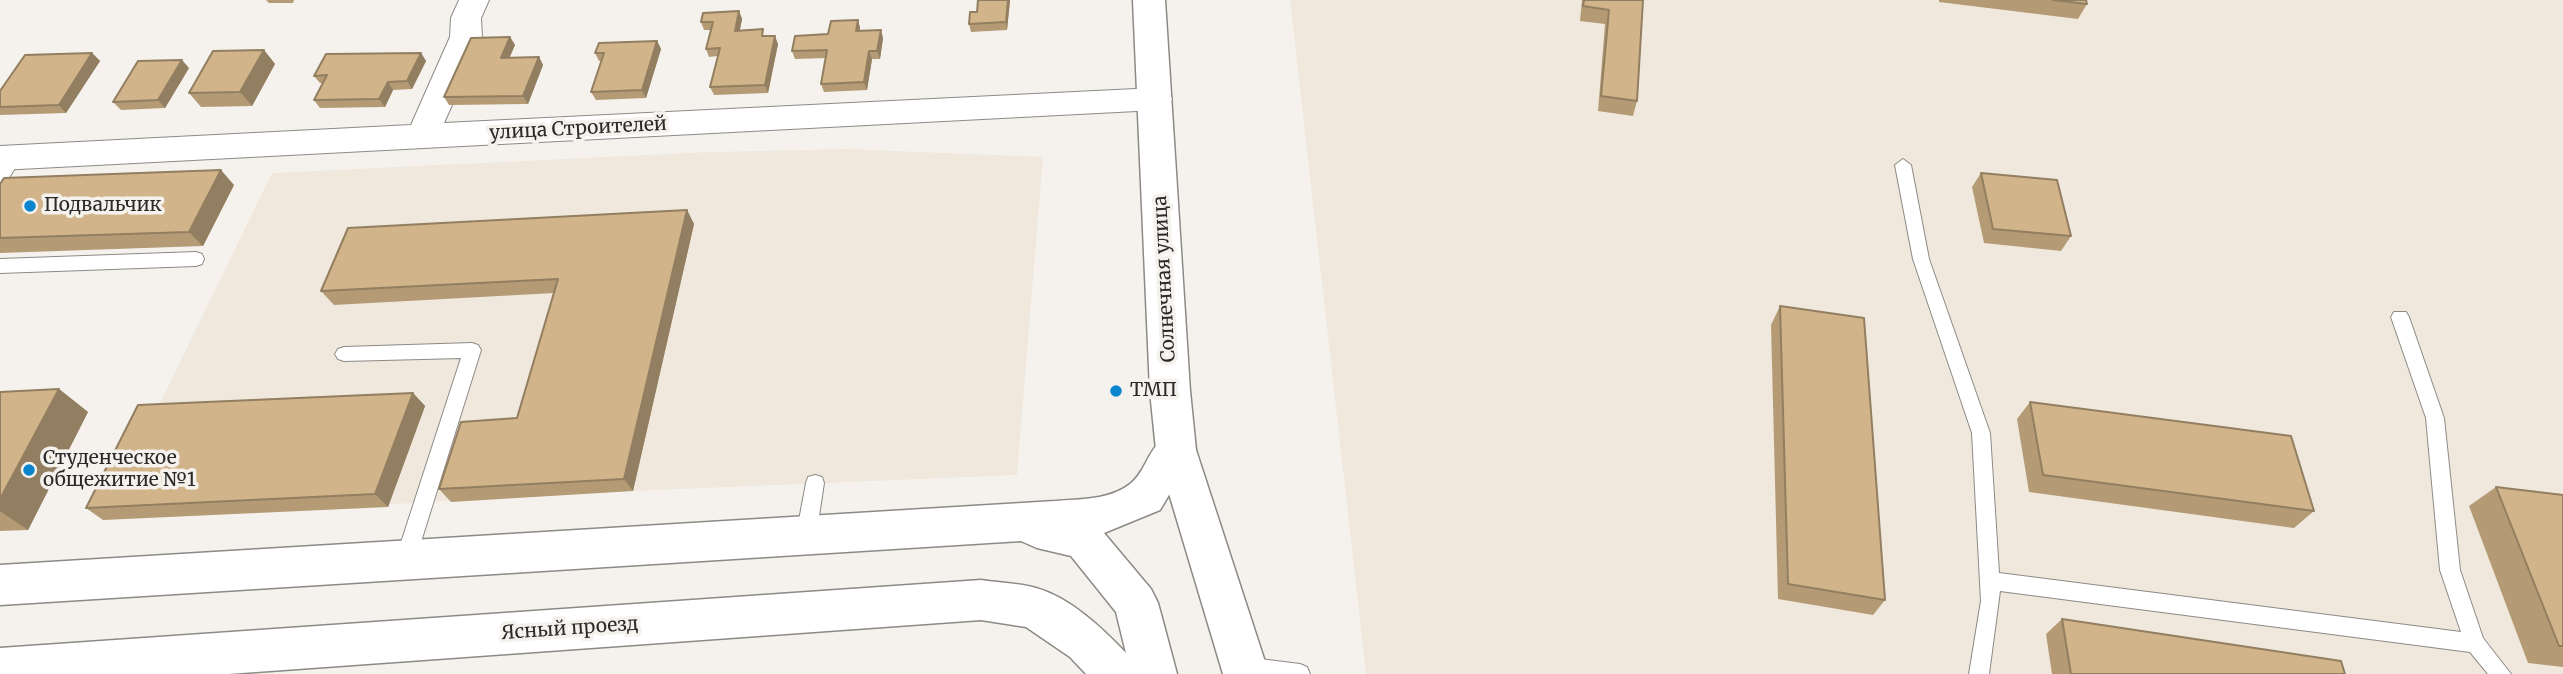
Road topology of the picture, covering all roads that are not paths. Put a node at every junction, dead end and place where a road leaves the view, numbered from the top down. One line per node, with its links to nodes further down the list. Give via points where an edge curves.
1 (474, 0): 4 (street, via 466,18 466,37)
2 (1149, 0): 3 (street, Солнечная улица)
3 (1156, 99): 4 (street, улица Строителей); 11 (street, Солнечная улица)
4 (422, 137): 5 (street, улица Строителей)
5 (4, 165)
6 (1903, 165): 16 (lane, via 1921,259 1981,433)
7 (196, 259): 8 (lane)
8 (0, 266)
9 (2400, 317): 18 (lane, via 2434,418 2450,570)
10 (344, 354): 15 (lane, via 472,350)
11 (1176, 450): 13 (street, via 1145,496 1108,514); 20 (street, Солнечная улица)
12 (815, 483): 14 (lane)
13 (1011, 522): 14 (street); 22 (street, via 1084,540 1136,603)
14 (806, 536): 15 (street)
15 (405, 561): 17 (street)
16 (1990, 581): 18 (lane); 24 (lane)
17 (0, 585)
18 (2475, 643): 25 (lane)
19 (0, 669): 21 (street, Ясный проезд, via 981,600 1035,608 1086,642)
20 (1245, 671): 23 (lane)
21 (1116, 674)
22 (1153, 674)
23 (1300, 674)
24 (1979, 674)
25 (2501, 674)

